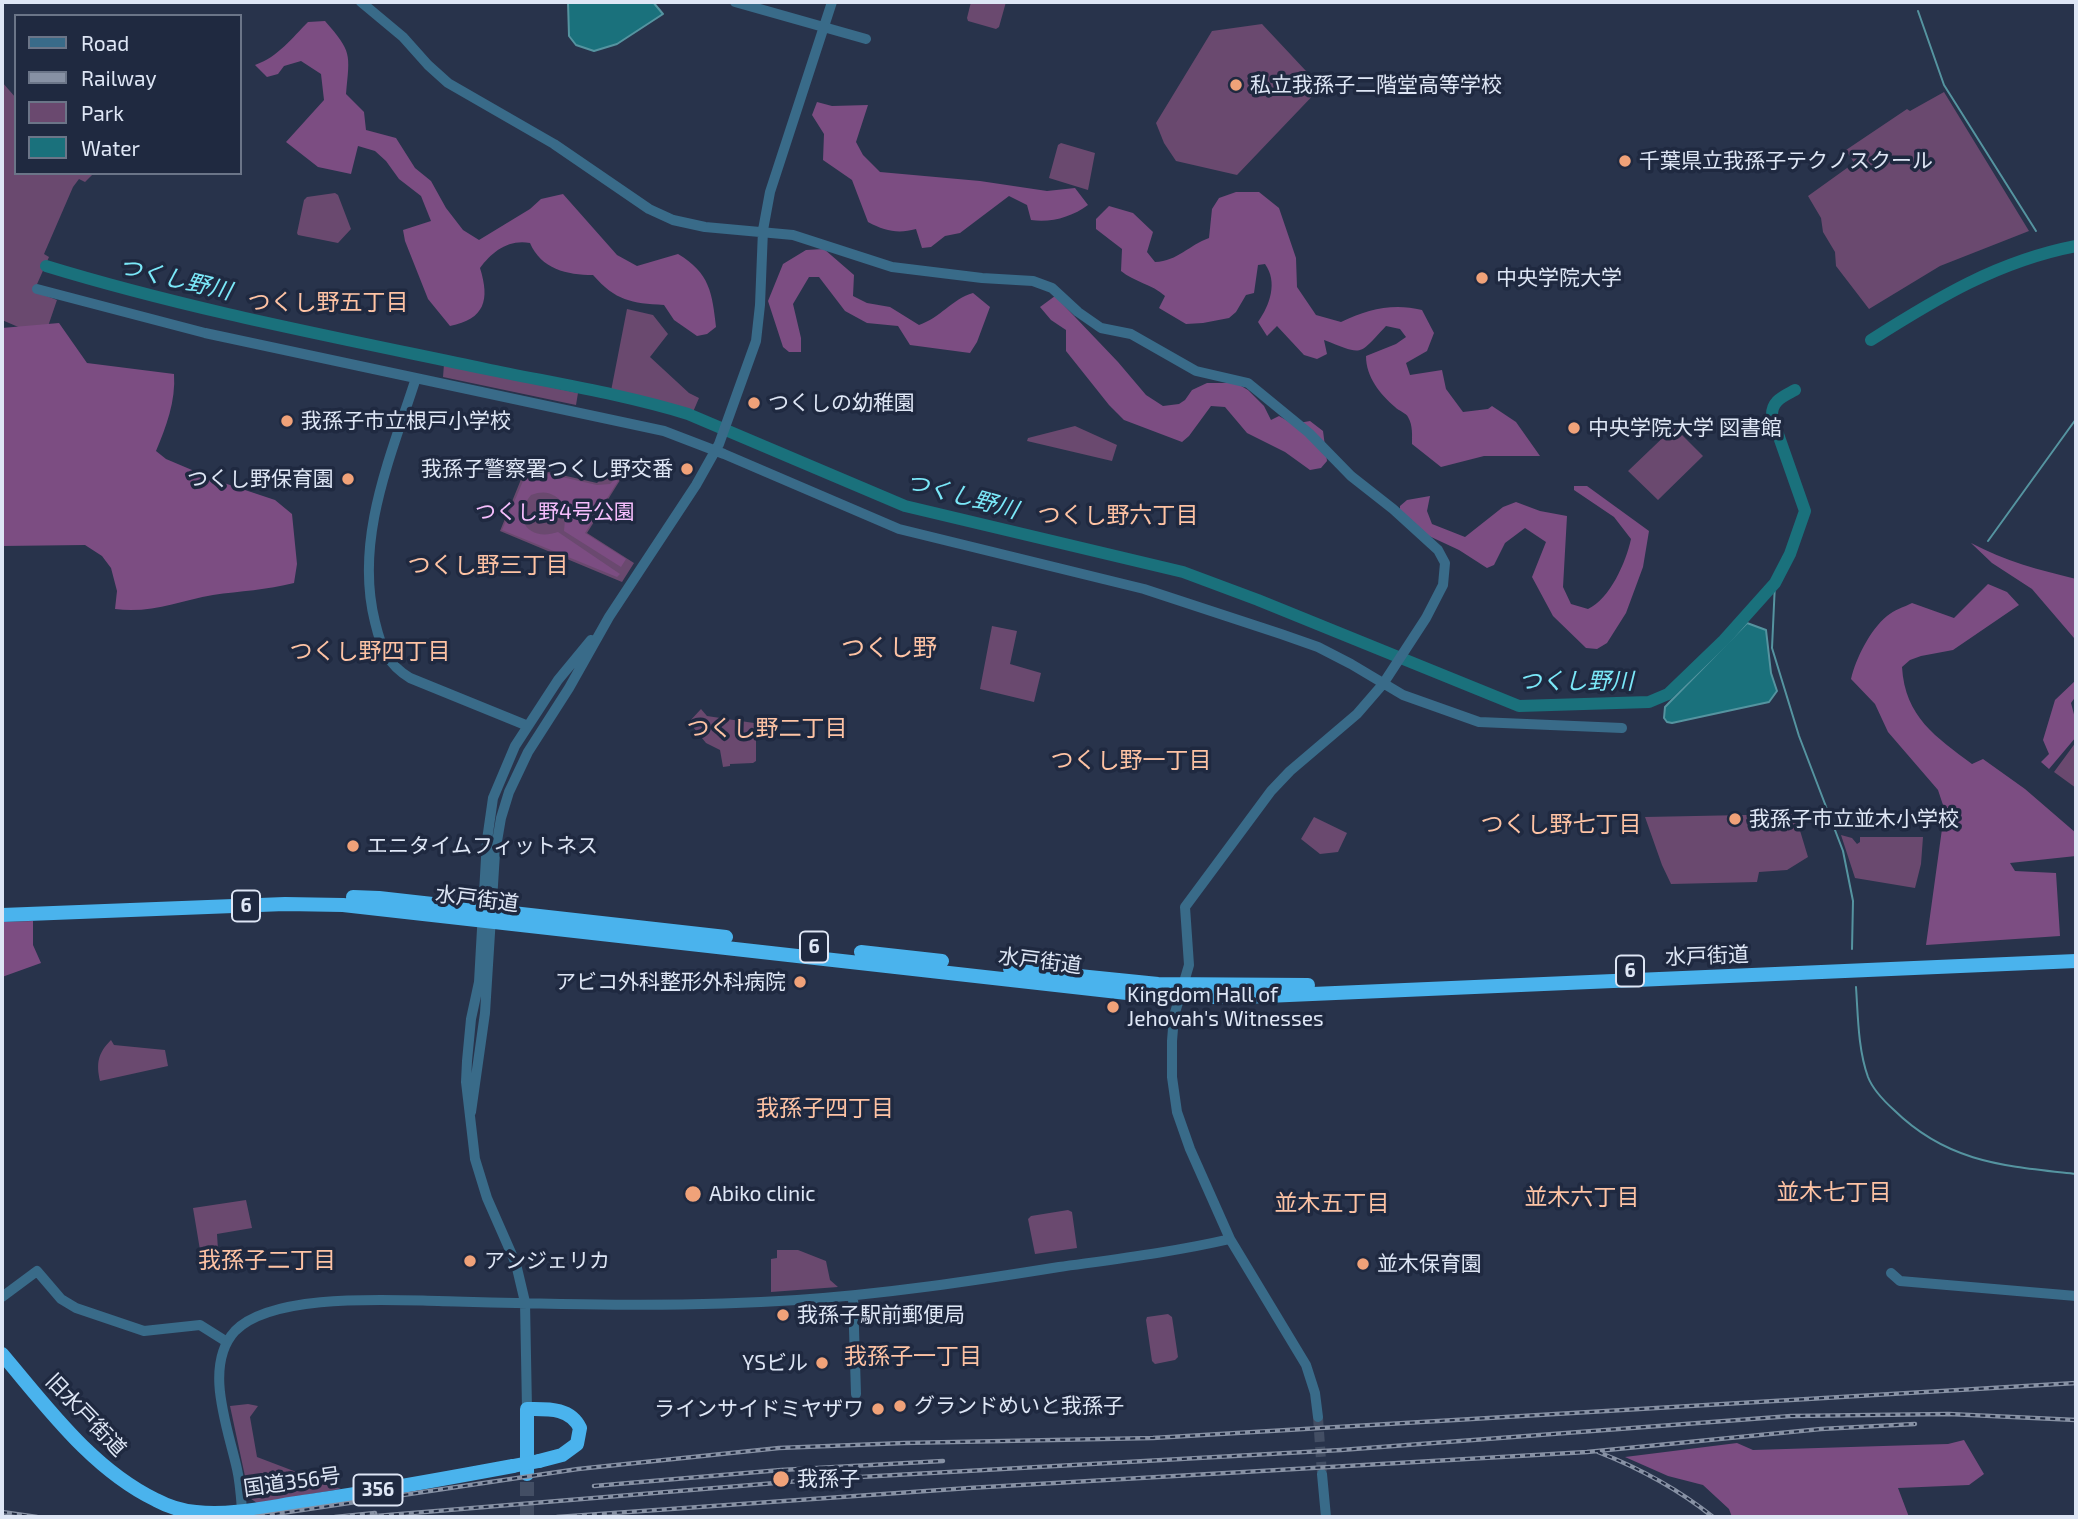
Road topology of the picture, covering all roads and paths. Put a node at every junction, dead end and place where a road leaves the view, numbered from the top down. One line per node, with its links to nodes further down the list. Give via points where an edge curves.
1 (361, 2): 6 (street, via 448,82 554,144 649,209 694,225)
2 (735, 2): 4 (street)
3 (832, 2): 4 (street)
4 (825, 27): 5 (street); 6 (street, via 770,192)
5 (866, 39)
6 (763, 230): 9 (street, via 756,341); 11 (street, via 803,237 892,267 1033,281 1052,288 1101,328 1131,334 1196,371 1248,383 1423,535 1443,559 1443,585)
7 (37, 289): 8 (street, via 205,333)
8 (416, 378): 9 (street, via 657,429); 12 (street, via 368,548 371,606 385,654 410,678)
9 (716, 451): 10 (street); 11 (street, via 899,529 1144,589 1281,634 1318,647)
10 (603, 627): 12 (street, via 567,668); 16 (street, via 513,782 500,818)
11 (1383, 684): 13 (street, via 1420,702 1487,723); 19 (street, via 1357,714 1272,791 1186,905 1189,965)
12 (528, 726): 16 (street, via 493,798 487,840)
13 (1622, 728)
14 (2, 905): 16 (highway, 水戸街道 / 6, via 286,895 379,898)
15 (2, 915): 16 (highway, 水戸街道 / 6, via 285,904)
16 (487, 916): 19 (highway, 水戸街道 / 6); 25 (street, via 483,1031 471,1112 473,1149 482,1185 516,1264)
17 (2076, 952): 19 (highway, 水戸街道 / 6)
18 (2076, 961): 19 (highway, 水戸街道 / 6, via 1243,997)
19 (1182, 991): 20 (street, via 1172,1041 1175,1100 1190,1149)
20 (1230, 1238): 22 (street); 30 (street, via 1306,1364)
21 (1891, 1273): 23 (street, via 1900,1281)
22 (853, 1296): 25 (street, via 735,1303); 28 (street)
23 (2076, 1296)
24 (2, 1297): 26 (street, via 37,1270 61,1299 76,1308 144,1331 200,1325)
25 (525, 1302): 26 (street, via 337,1300 255,1317); 29 (street)
26 (227, 1342): 33 (street, via 219,1363 219,1382)
27 (2, 1354): 34 (highway, 旧水戸街道 / 356, via 105,1468 154,1500)
28 (856, 1394)
29 (527, 1409): 31 (highway); 33 (highway, 国道356号 / 356, bridge, via 562,1411 575,1419 580,1428 578,1442 570,1451 538,1461)
30 (1318, 1417)
31 (527, 1474)
32 (1322, 1474): 35 (street)
33 (243, 1510): 34 (highway, 国道356号 / 356)
34 (186, 1511)
35 (1326, 1517)

